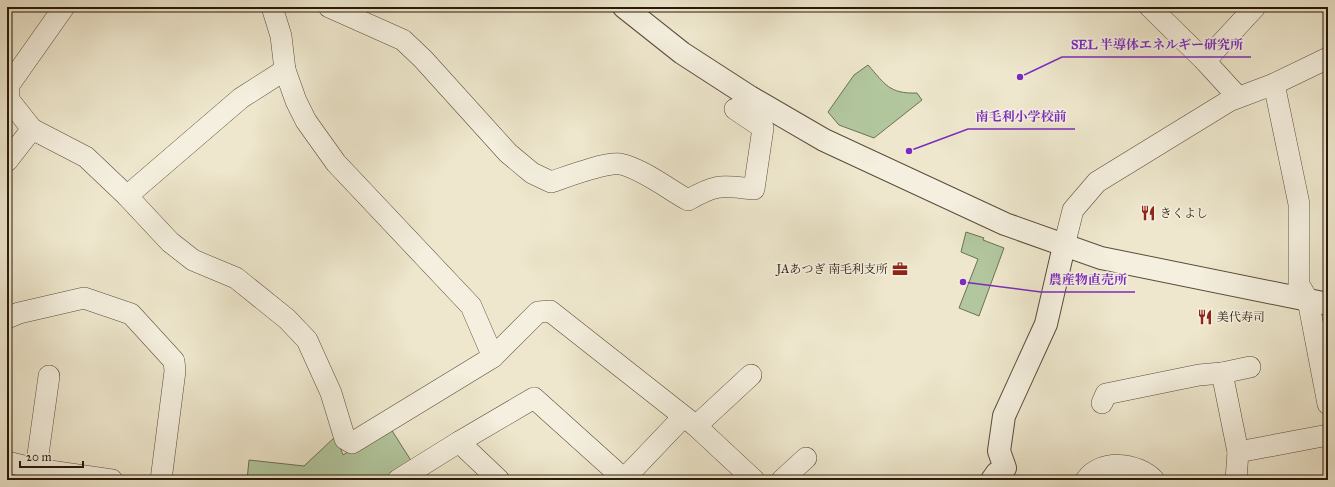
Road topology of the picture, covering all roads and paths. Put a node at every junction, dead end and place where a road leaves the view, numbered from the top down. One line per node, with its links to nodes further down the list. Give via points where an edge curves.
1 (64, 7): 13 (street, via 9,85 9,100)
2 (272, 7): 9 (street, via 281,36)
3 (328, 7): 12 (street, via 403,40 508,153 532,173 551,182 583,170 619,164 688,200 708,189 720,186 754,189 763,128)
4 (624, 7): 16 (street, via 682,53 824,140 1004,224)
5 (1150, 7): 8 (street)
6 (1255, 7): 8 (street)
7 (1328, 58): 10 (street)
8 (1205, 62): 11 (street)
9 (285, 70): 15 (street, via 241,98); 19 (street, via 306,121 336,162 471,306)
10 (1274, 84): 11 (street); 17 (street, via 1299,204 1299,285)
11 (1238, 98): 16 (street, via 1229,101 1097,182 1073,210)
12 (735, 109)
13 (32, 129): 14 (street); 15 (street, via 86,157)
14 (7, 161)
15 (127, 196): 19 (street, via 170,242 192,260 236,278 287,319 307,340 330,393 345,439 352,443)
16 (1064, 246): 17 (street, via 1101,258); 33 (street, via 1046,324 1004,416 999,451)
17 (1318, 302): 25 (street)
18 (7, 318): 35 (street, via 84,298 131,314 174,361 175,371)
19 (493, 357): 26 (street, via 538,312 550,311)
20 (1250, 367): 21 (street)
21 (1222, 374): 24 (street, via 1199,375 1106,394); 29 (street)
22 (751, 375): 26 (street)
23 (53, 386): 32 (street)
24 (1102, 402)
25 (1328, 404)
26 (689, 422): 38 (street); 39 (street)
27 (1328, 435): 29 (street)
28 (459, 442): 36 (street); 37 (street); 38 (street, via 534,398)
29 (1238, 452): 43 (street)
30 (806, 458): 40 (street)
31 (7, 462): 32 (street)
32 (36, 468): 34 (street)
33 (1002, 476)
34 (112, 480)
35 (161, 480)
36 (398, 480)
37 (499, 480)
38 (623, 480)
39 (754, 480)
40 (782, 480)
41 (1086, 480): 42 (street, via 1098,470 1122,465 1147,472)
42 (1154, 480)
43 (1236, 480)

